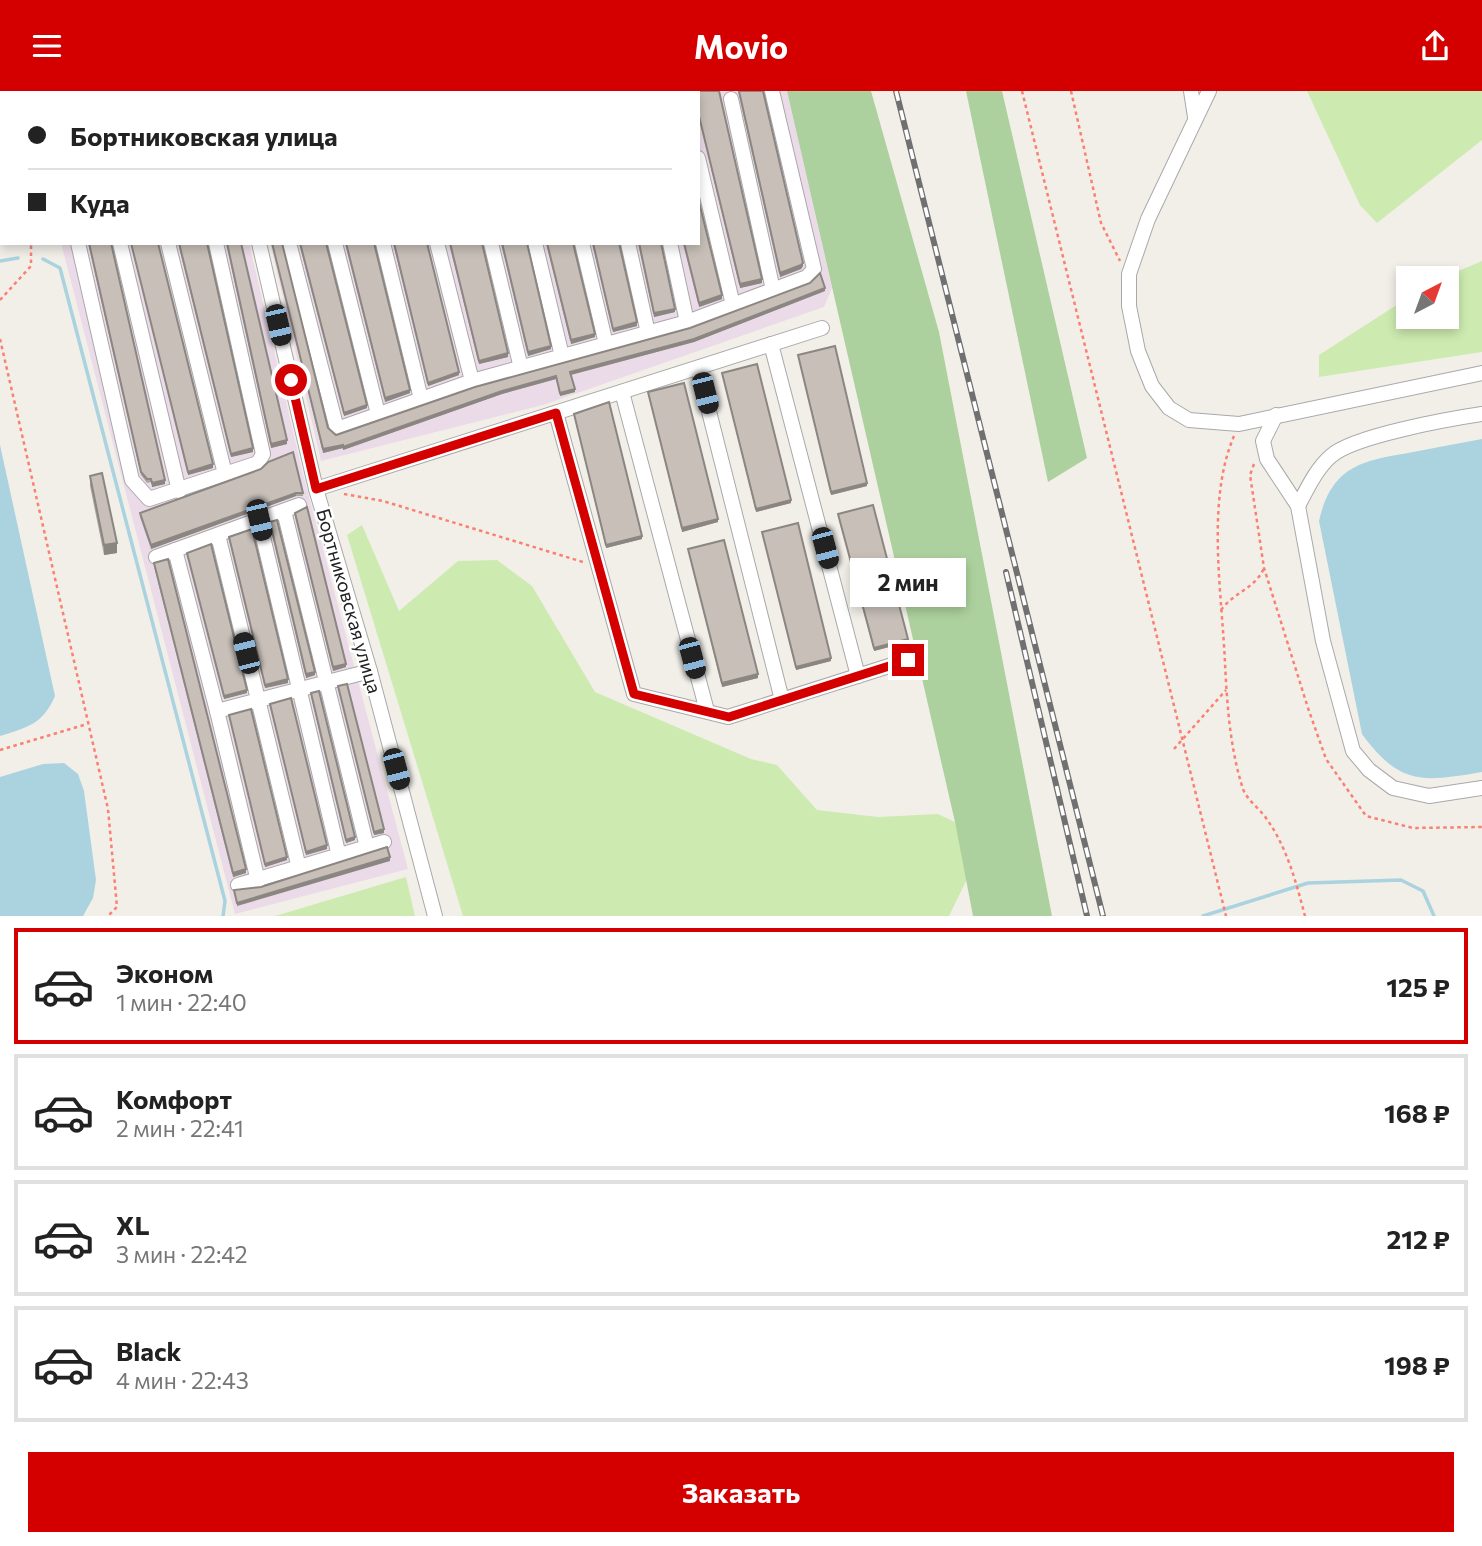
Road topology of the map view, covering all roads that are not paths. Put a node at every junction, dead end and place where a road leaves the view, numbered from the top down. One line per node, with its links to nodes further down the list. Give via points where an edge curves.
1 (772, 91): 21 (street, via 814,269 807,277)
2 (1191, 91): 5 (street)
3 (1209, 91): 5 (street)
4 (731, 99): 21 (street)
5 (1195, 117): 38 (street, via 1132,265 1129,306 1138,351 1152,386 1169,408 1189,419 1240,424)
6 (700, 166): 22 (street)
7 (78, 245): 41 (street, via 132,480 149,499)
8 (120, 245): 41 (street)
9 (168, 245): 39 (street)
10 (216, 245): 39 (street, via 263,454 258,463)
11 (259, 245): 40 (street, Бортниковская улица)
12 (290, 245): 36 (street, via 337,429)
13 (336, 245): 36 (street)
14 (383, 245): 34 (street)
15 (438, 245): 32 (street)
16 (491, 245): 29 (street)
17 (535, 245): 28 (street)
18 (582, 245): 26 (street)
19 (628, 245): 25 (street)
20 (670, 245): 23 (street)
21 (773, 290): 22 (street)
22 (733, 305): 23 (street)
23 (687, 323): 25 (street)
24 (822, 328): 27 (street)
25 (648, 333): 26 (street)
26 (606, 344): 28 (street)
27 (771, 344): 30 (street); 51 (street)
28 (562, 356): 29 (street)
29 (521, 368): 32 (street)
30 (698, 368): 33 (street); 54 (street)
31 (1482, 373): 38 (street)
32 (472, 381): 34 (street)
33 (622, 392): 35 (street); 57 (street)
34 (421, 399): 36 (street)
35 (556, 413): 40 (street); 57 (street, via 634,694)
36 (378, 414)
37 (1482, 414): 43 (street, via 1360,441 1332,454)
38 (1276, 415): 43 (street, via 1263,442 1267,459)
39 (225, 474): 41 (street)
40 (316, 489): 50 (street, Бортниковская улица)
41 (178, 491)
42 (299, 505): 44 (street)
43 (1298, 506): 58 (street, via 1323,641 1353,751 1393,788 1429,796)
44 (284, 512): 45 (street); 52 (street)
45 (259, 520): 46 (street); 53 (street)
46 (218, 535): 47 (street); 55 (street)
47 (175, 550): 48 (street); 56 (street)
48 (156, 557)
49 (908, 660): 51 (street)
50 (370, 671): 52 (street); 65 (street, Бортниковская улица)
51 (858, 676): 54 (street)
52 (327, 683): 53 (street); 60 (street)
53 (298, 690): 55 (street); 61 (street)
54 (782, 700): 57 (street, via 729,717)
55 (258, 701): 56 (street); 62 (street)
56 (217, 711): 63 (street)
57 (707, 712)
58 (1482, 787)
59 (384, 842): 60 (street)
60 (367, 848): 61 (street)
61 (339, 856): 62 (street)
62 (299, 868): 63 (street)
63 (258, 881): 64 (street)
64 (238, 885)
65 (435, 916)

